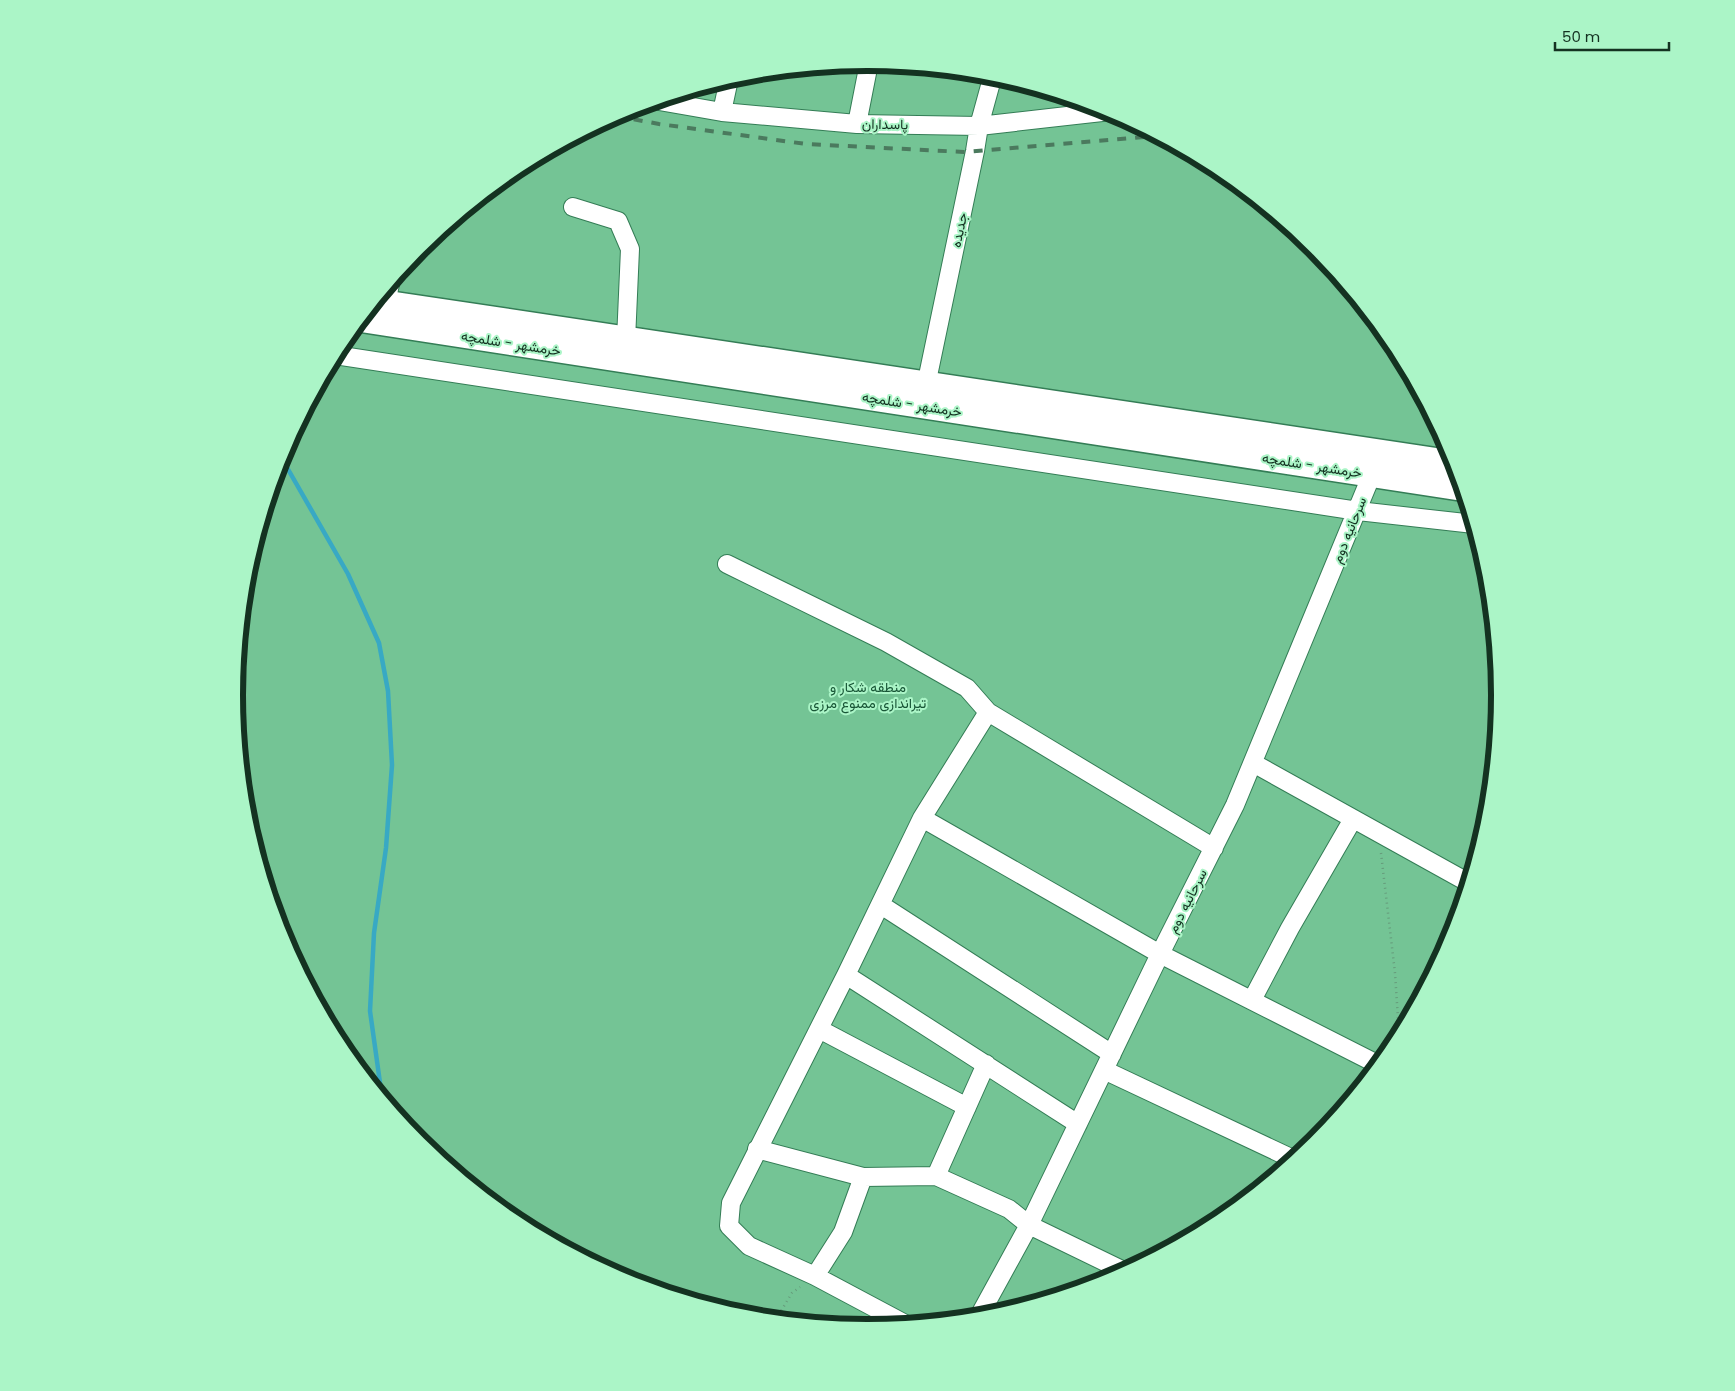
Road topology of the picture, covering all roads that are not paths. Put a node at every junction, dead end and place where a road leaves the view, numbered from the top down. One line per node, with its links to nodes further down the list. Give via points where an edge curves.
1 (867, 71): 7 (street)
2 (991, 83): 8 (street, جدیده)
3 (727, 88): 5 (street)
4 (672, 103): 5 (street, پاسداران)
5 (722, 112): 7 (street, پاسداران)
6 (1091, 113): 8 (street, پاسداران)
7 (857, 124): 8 (street, پاسداران)
8 (979, 126): 14 (street, جدیده)
9 (573, 207): 12 (street, via 618,221 630,249)
10 (387, 297): 12 (highway, خرمشهر - شلمچه)
11 (368, 320): 14 (highway, خرمشهر - شلمچه)
12 (626, 340): 14 (highway, خرمشهر - شلمچه)
13 (343, 356): 18 (street)
14 (924, 395): 15 (highway, خرمشهر - شلمچه); 16 (highway, خرمشهر - شلمچه)
15 (1446, 463)
16 (1372, 474): 17 (highway, خرمشهر - شلمچه); 18 (street, سرحانیه دوم)
17 (1456, 487)
18 (1358, 511): 19 (street); 22 (street, سرحانیه دوم)
19 (1467, 523)
20 (728, 564): 21 (street, via 918,660 967,688)
21 (988, 712): 23 (street); 25 (street)
22 (1253, 763): 24 (street); 25 (street, سرحانیه دوم)
23 (922, 818): 27 (street); 28 (street)
24 (1353, 819): 26 (street); 30 (street)
25 (1214, 848): 28 (street, سرحانیه دوم)
26 (1464, 880)
27 (881, 905): 29 (street); 32 (street)
28 (1160, 954): 30 (street); 32 (street, سرحانیه دوم)
29 (846, 975): 31 (street); 34 (street)
30 (1252, 1000): 33 (street)
31 (819, 1029): 36 (street); 38 (street)
32 (1112, 1054): 35 (street, سرحانیه دوم)
33 (1377, 1057)
34 (986, 1064): 36 (street); 37 (street)
35 (1104, 1070): 37 (street, سرحانیه دوم); 39 (street)
36 (967, 1107): 40 (street)
37 (1078, 1124): 42 (street, سرحانیه دوم)
38 (757, 1149): 41 (street); 44 (street, via 731,1203 729,1226 749,1246)
39 (1288, 1157)
40 (936, 1176): 41 (street); 42 (street, via 1010,1210)
41 (863, 1177): 44 (street, via 843,1232)
42 (1029, 1225): 43 (street); 45 (street, سرحانیه دوم)
43 (1116, 1267)
44 (815, 1276): 46 (street)
45 (983, 1309)
46 (895, 1319)

